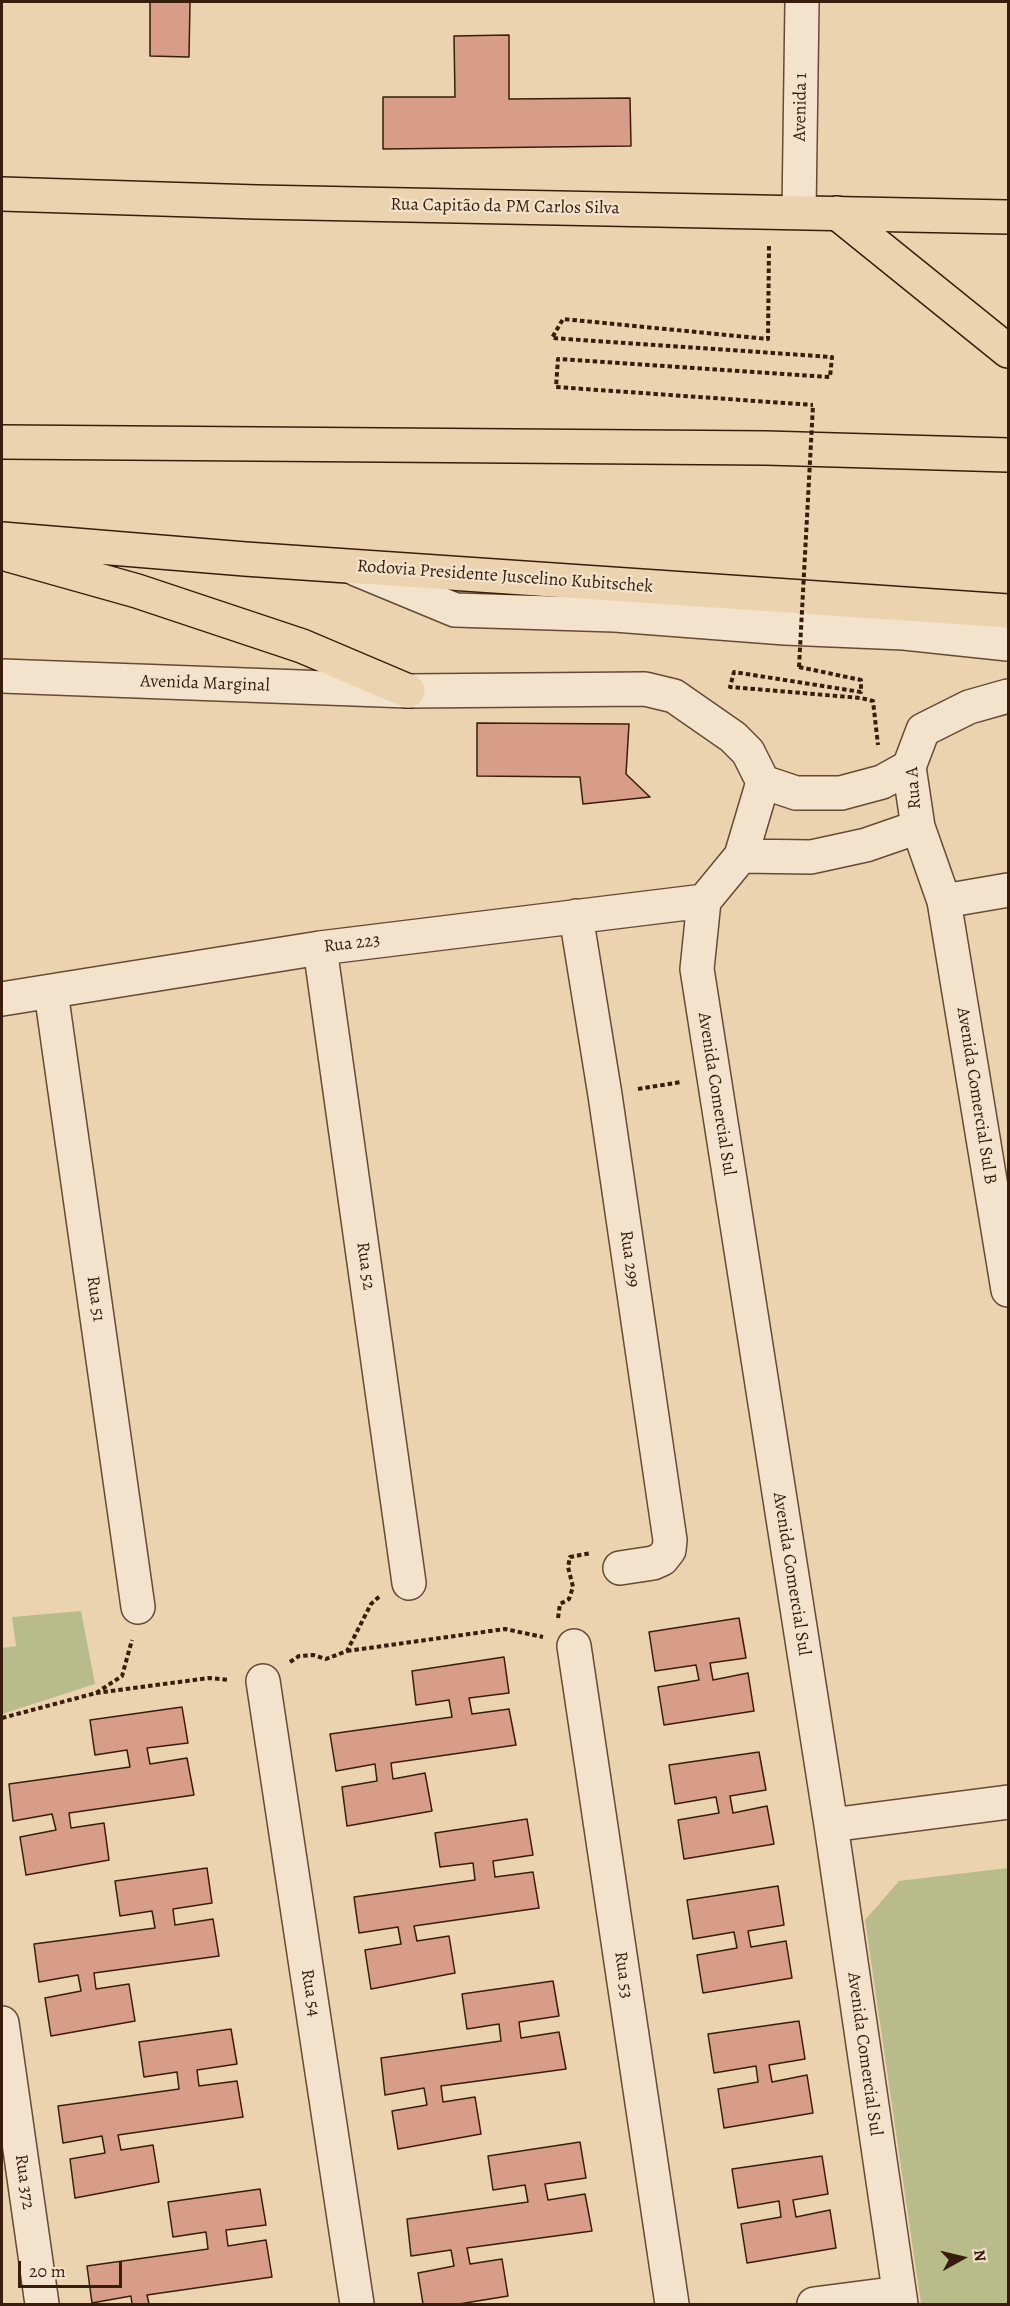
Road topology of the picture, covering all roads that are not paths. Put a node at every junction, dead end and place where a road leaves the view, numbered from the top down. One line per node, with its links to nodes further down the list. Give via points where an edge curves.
1 (802, 2): 3 (street, Avenida 1)
2 (2, 194): 3 (main road, Rua Capitão da PM Carlos Silva)
3 (785, 212): 4 (main road, Rua Capitão da PM Carlos Silva)
4 (837, 213): 5 (main road, Rua Capitão da PM Carlos Silva); 6 (main road)
5 (1008, 217)
6 (1008, 351)
7 (2, 442): 8 (main road, via 766,448)
8 (1008, 455)
9 (2, 539): 11 (main road, Rodovia Presidente Juscelino Kubitschek)
10 (2, 553): 15 (main road, via 137,591 280,639)
11 (349, 566): 12 (main road, Rodovia Presidente Juscelino Kubitschek); 13 (street, via 454,610 615,615 904,633)
12 (1008, 611)
13 (1008, 644)
14 (2, 676): 15 (street, Avenida Marginal)
15 (408, 691): 18 (street, Avenida Marginal, via 645,689 674,696 733,737 748,752)
16 (1008, 696): 17 (street, Rua A, via 969,707 922,730)
17 (896, 774): 18 (street, via 841,793 796,793); 19 (street, Rua A)
18 (762, 782): 20 (street)
19 (918, 827): 20 (street, via 866,845 811,857); 23 (street, Rua A)
20 (741, 856): 22 (street)
21 (1008, 890): 23 (street)
22 (704, 901): 24 (street, Rua 223); 35 (street, Avenida Comercial Sul, via 697,969)
23 (944, 901): 28 (street, Avenida Comercial Sul B)
24 (576, 916): 25 (street, Rua 223); 29 (street, Rua 299, via 670,1540 662,1559)
25 (320, 948): 26 (street, Rua 223); 30 (street, Rua 52)
26 (51, 992): 27 (street, Rua 223); 31 (street, Rua 51)
27 (2, 999)
28 (1008, 1279)
29 (620, 1568)
30 (409, 1583)
31 (138, 1607)
32 (566, 1646): 40 (street, Rua 53)
33 (263, 1681): 39 (street, Rua 54)
34 (1008, 1802): 35 (street)
35 (831, 1825): 37 (street, Avenida Comercial Sul)
36 (2, 2024): 38 (street, Rua 372)
37 (900, 2298): 41 (street)
38 (42, 2304)
39 (357, 2304)
40 (672, 2304)
41 (814, 2304)

